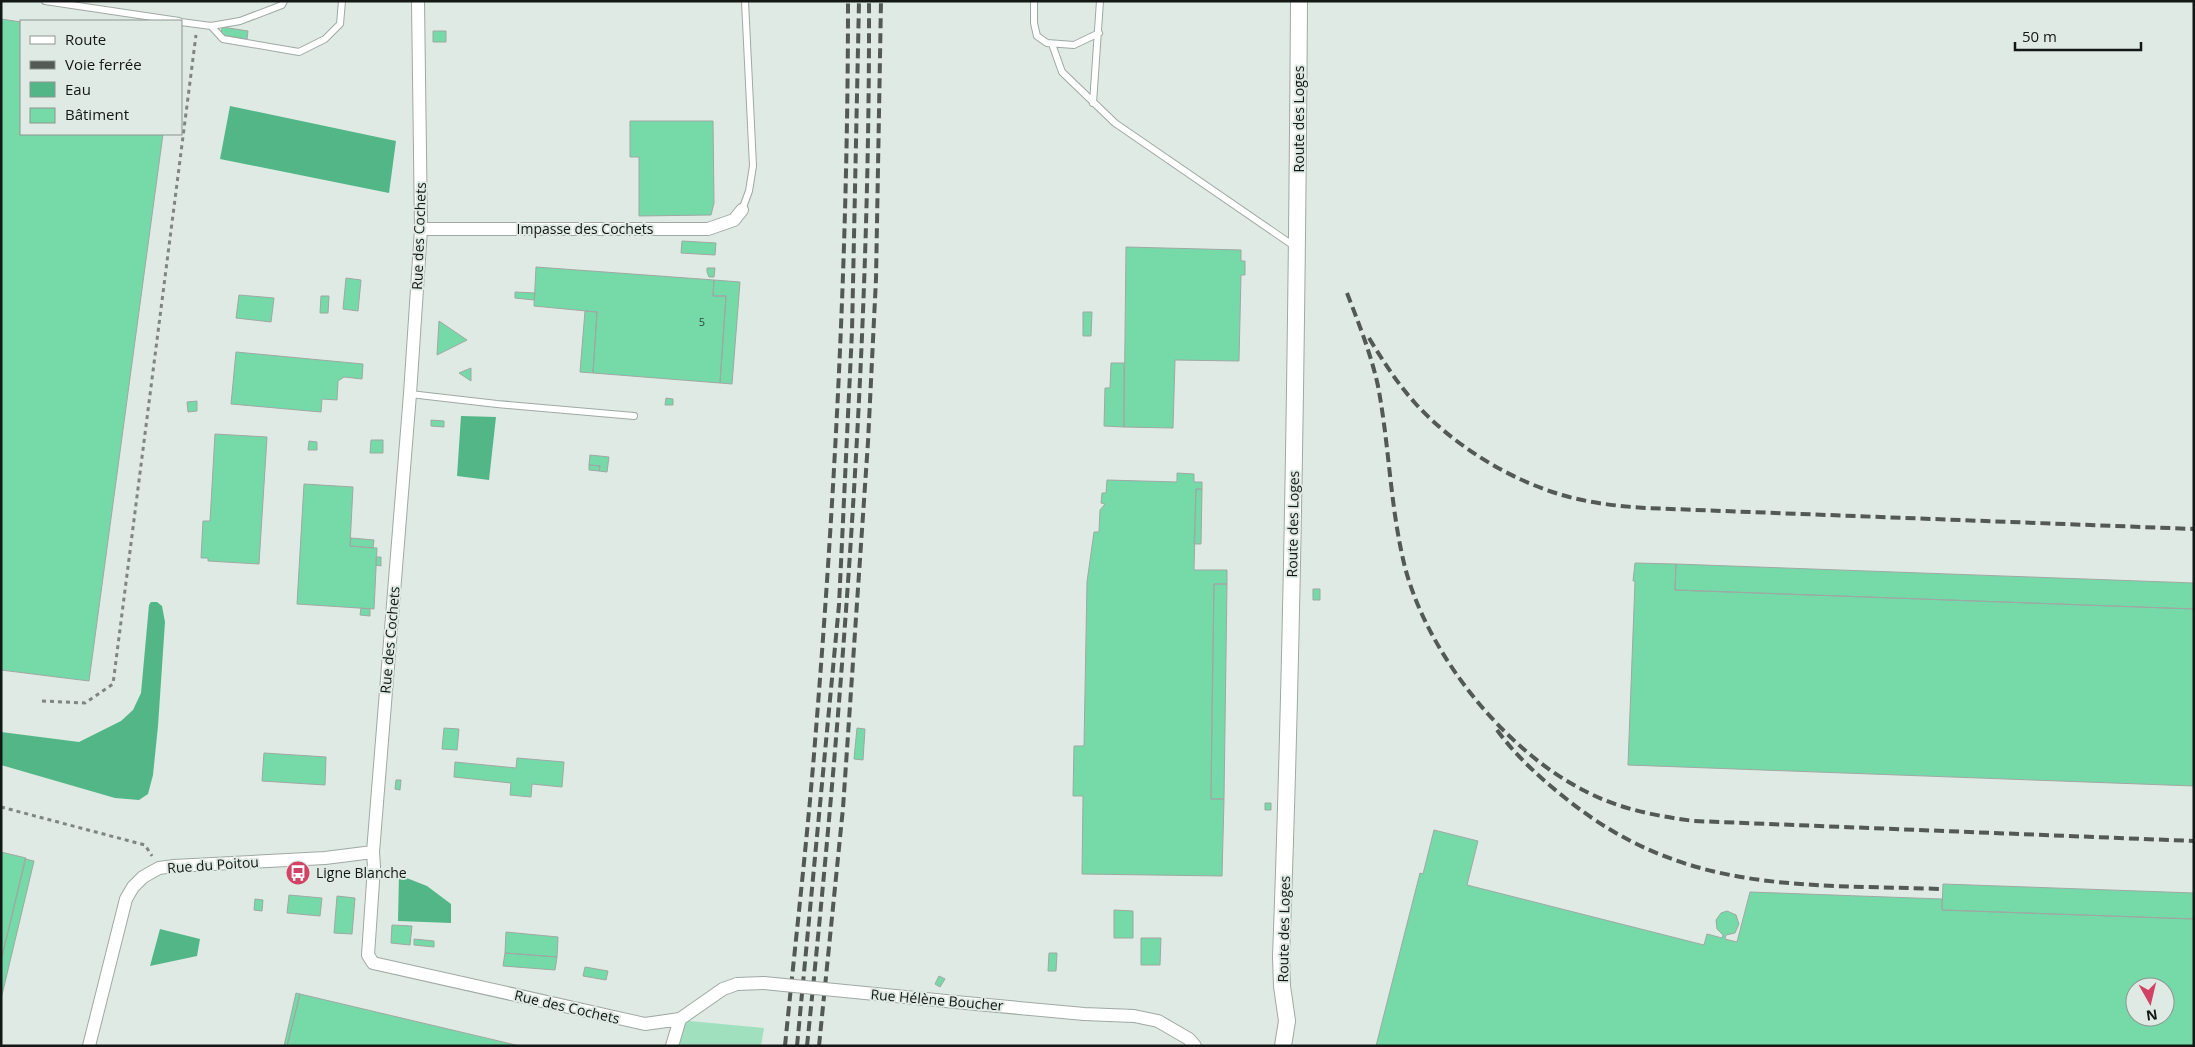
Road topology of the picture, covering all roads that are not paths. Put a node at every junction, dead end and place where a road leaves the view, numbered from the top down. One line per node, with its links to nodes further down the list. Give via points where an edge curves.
1 (45, 1): 9 (lane)
2 (284, 1): 11 (lane, via 282,5 240,21)
3 (342, 1): 11 (lane, via 340,24 325,39 299,52 223,39)
4 (418, 1): 16 (street, Rue des Cochets)
5 (745, 1): 15 (lane, via 753,166)
6 (1034, 1): 13 (lane, via 1038,36)
7 (1100, 1): 12 (lane)
8 (1299, 1): 17 (street, Route des Loges)
9 (173, 20)
10 (182, 21): 11 (lane)
11 (211, 26)
12 (1098, 33): 13 (lane, via 1074,45); 14 (lane)
13 (1052, 44): 14 (lane, via 1062,72)
14 (1093, 103): 17 (lane, via 1127,132)
15 (742, 210): 16 (street, Impasse des Cochets, via 734,220 708,229)
16 (421, 229): 18 (street, Rue des Cochets)
17 (1297, 249): 25 (street, Route des Loges, via 1289,752 1281,957 1287,1021)
18 (410, 394): 19 (lane); 20 (street, Rue des Cochets)
19 (634, 416)
20 (373, 852): 21 (street, Rue des Cochets, via 368,954 373,963 645,1024); 22 (street, Rue du Poitou, via 325,858 174,866 159,868 144,877 126,899)
21 (680, 1019): 23 (street); 24 (street, Rue Hélène Boucher, bridge, via 723,989 738,984 764,983 1134,1016 1158,1021)
22 (89, 1046)
23 (672, 1046)
24 (1196, 1046)
25 (1283, 1046)

